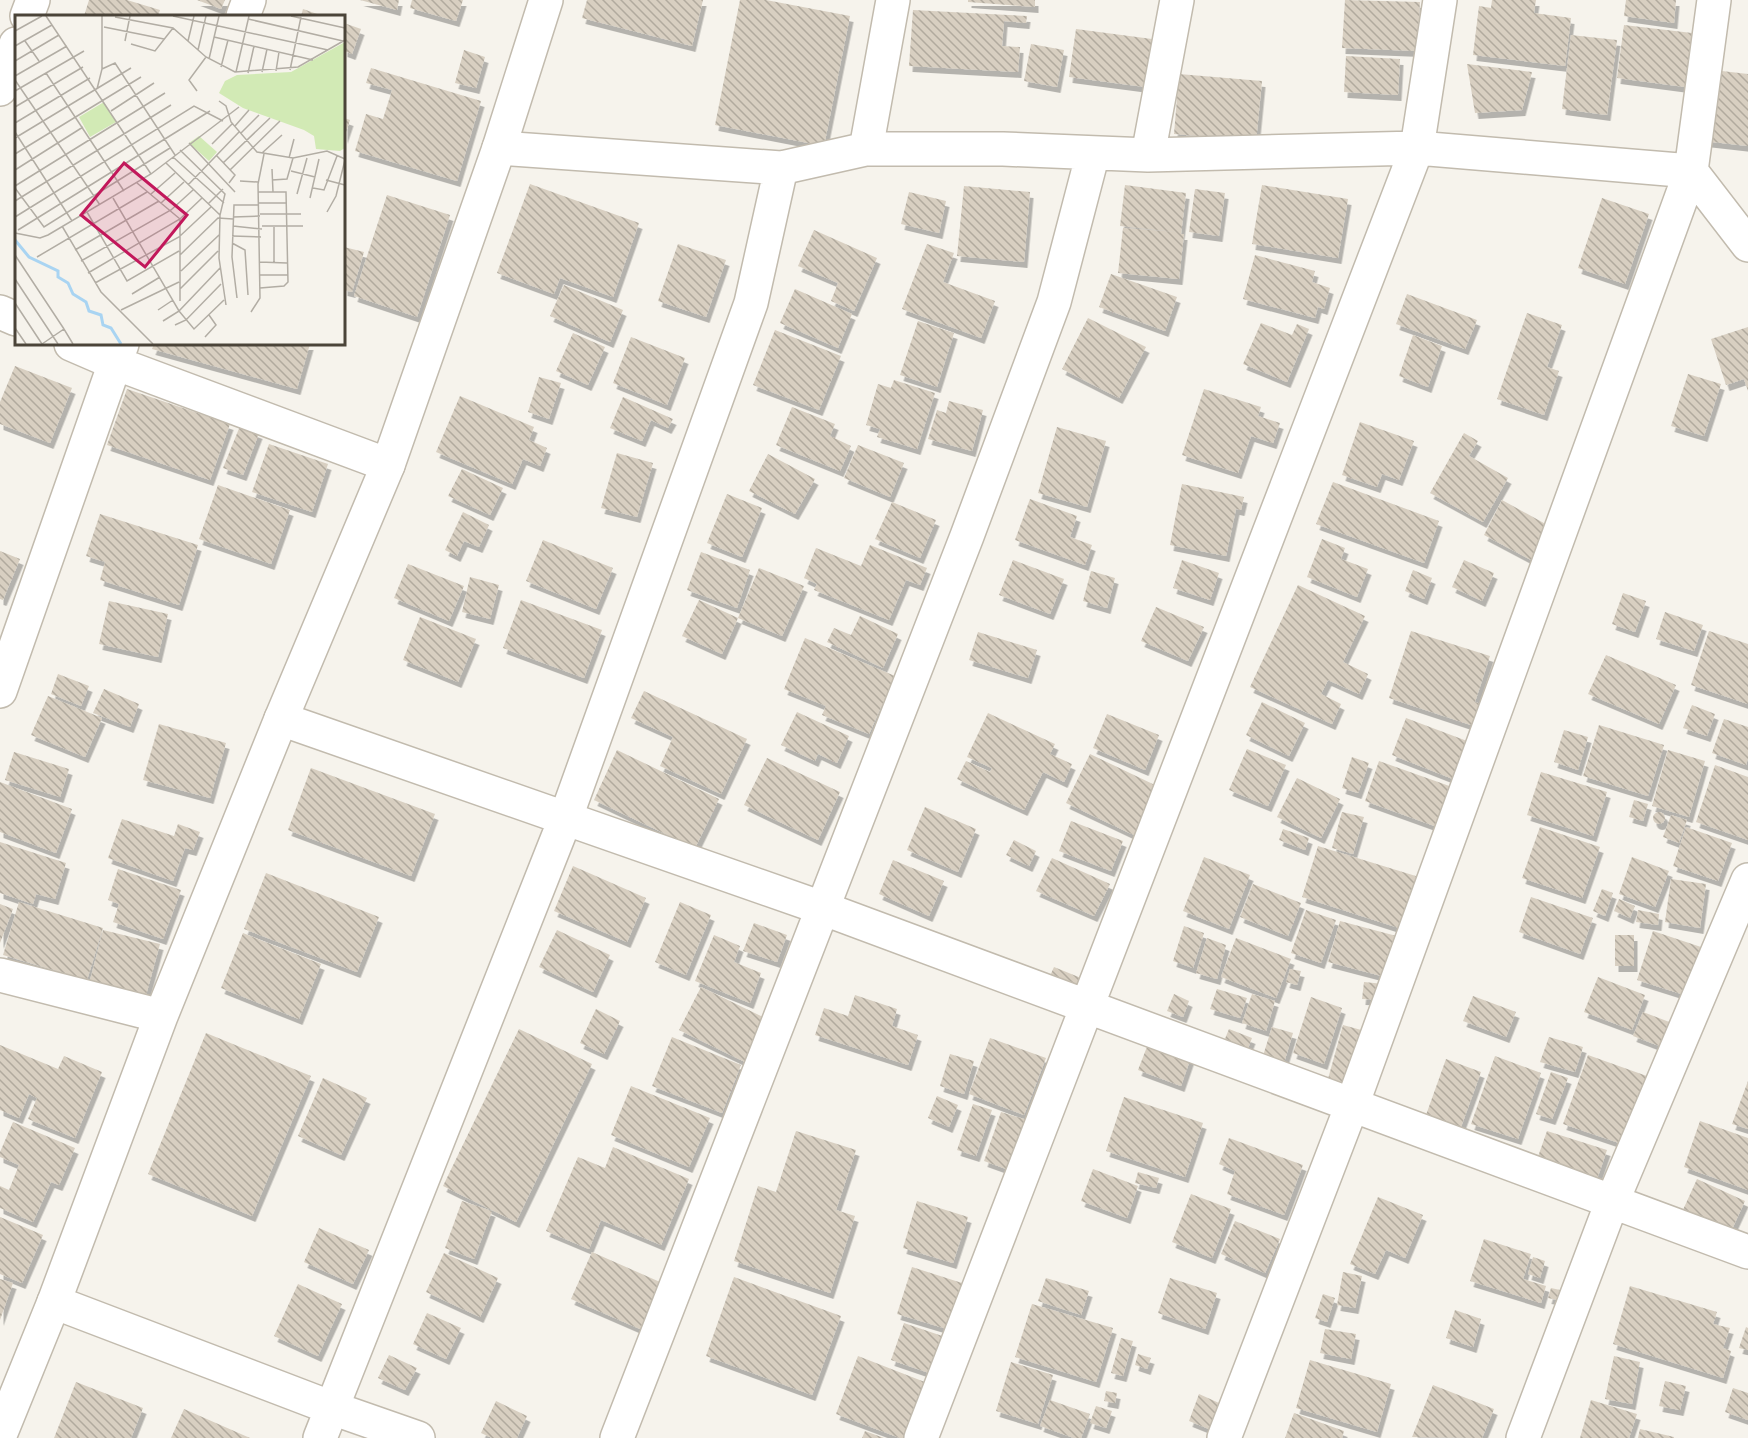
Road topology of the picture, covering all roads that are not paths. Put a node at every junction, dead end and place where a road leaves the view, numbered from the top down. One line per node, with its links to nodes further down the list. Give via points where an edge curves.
1 (33, 0): 8 (street)
2 (249, 0): 9 (street)
3 (546, 0): 12 (street)
4 (893, 0): 13 (street)
5 (1177, 0): 16 (street)
6 (1440, 0): 14 (street)
7 (1714, 0): 18 (street)
8 (27, 15)
9 (243, 15)
10 (15, 47): 11 (street)
11 (0, 88)
12 (499, 148): 17 (street); 24 (street)
13 (866, 148): 15 (street); 17 (street)
14 (1417, 148): 16 (street); 18 (street); 31 (street)
15 (1093, 153): 16 (street); 29 (street, via 1054,302)
16 (1148, 155)
17 (781, 168): 27 (street, via 751,303)
18 (1691, 171): 19 (street); 33 (street)
19 (1748, 245)
20 (0, 312): 21 (street)
21 (15, 319)
22 (76, 345): 23 (street)
23 (118, 353): 24 (street); 25 (street)
24 (388, 465): 26 (street)
25 (0, 691)
26 (281, 719): 27 (street); 32 (street)
27 (566, 817): 29 (street); 37 (street)
28 (1748, 880): 34 (street)
29 (822, 908): 31 (street); 40 (street)
30 (0, 975): 32 (street)
31 (1088, 1006): 33 (street); 41 (street)
32 (161, 1016): 36 (street)
33 (1352, 1105): 34 (street); 42 (street)
34 (1612, 1202): 35 (street); 43 (street)
35 (1748, 1252)
36 (54, 1302): 37 (street); 38 (street)
37 (326, 1423): 39 (street)
38 (0, 1435)
39 (418, 1438)
40 (617, 1438)
41 (921, 1438)
42 (1224, 1438)
43 (1522, 1438)

